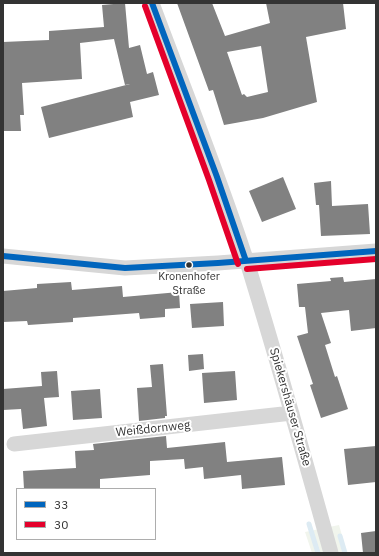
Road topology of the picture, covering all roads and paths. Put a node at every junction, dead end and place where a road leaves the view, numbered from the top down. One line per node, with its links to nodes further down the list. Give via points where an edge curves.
1 (152, 3): 4 (street, Spiekershäuser Straße)
2 (376, 250): 4 (street)
3 (3, 256): 4 (street, via 125,268)
4 (246, 261): 5 (street, Spiekershäuser Straße)
5 (292, 414): 6 (street, Weißdornweg); 7 (street, Spiekershäuser Straße)
6 (14, 444)
7 (331, 553)

